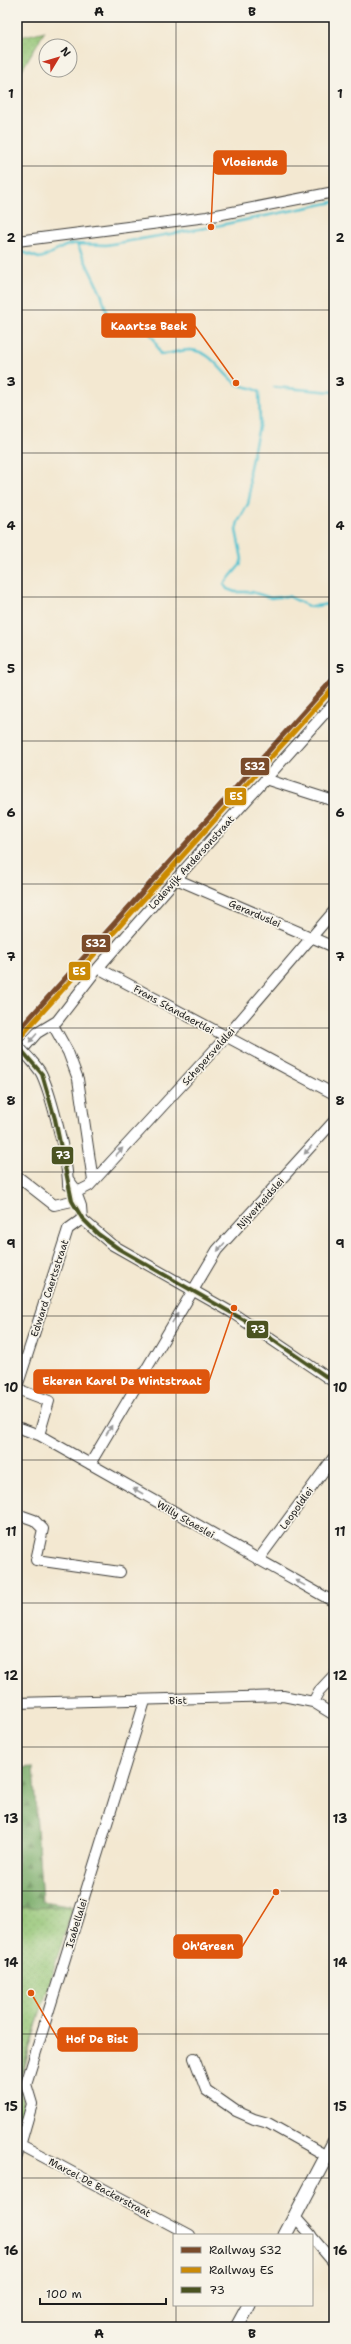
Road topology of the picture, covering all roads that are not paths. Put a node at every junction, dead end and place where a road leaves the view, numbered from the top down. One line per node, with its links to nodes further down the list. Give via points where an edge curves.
1 (334, 192): 2 (street, via 215,216)
2 (17, 241)
3 (334, 703): 4 (street, Lodewijk Andersonstraat)
4 (265, 779): 5 (street); 6 (street, Lodewijk Andersonstraat)
5 (334, 801)
6 (176, 879): 8 (street, Gerarduslei); 10 (street, Lodewijk Andersonstraat)
7 (334, 911): 8 (street, Schepersveldlei)
8 (311, 937): 9 (street, Gerarduslei); 12 (street, Schepersveldlei)
9 (334, 947)
10 (98, 968): 11 (street, Lodewijk Andersonstraat); 12 (street, Frans Standaertlei)
11 (53, 1025): 14 (street, Lodewijk Andersonstraat, one-way to 14, via 36,1033); 18 (street, via 68,1052 78,1079)
12 (226, 1037): 15 (street, Frans Standaertlei); 18 (street, Schepersveldlei, one-way to 12)
13 (17, 1045): 19 (street, bridge, via 42,1074)
14 (17, 1056)
15 (334, 1094)
16 (334, 1121): 21 (street, Nijverheidslei, one-way to 21, via 218,1250)
17 (17, 1176): 19 (street, via 54,1205)
18 (93, 1181): 19 (street, Schepersveldlei)
19 (74, 1197): 20 (street, via 75,1210)
20 (82, 1217): 21 (street, via 111,1244); 23 (street, Edward Caertsstraat, via 68,1229)
21 (192, 1290): 22 (street, via 265,1333); 27 (street, Nijverheidslei, one-way to 21)
22 (334, 1382)
23 (17, 1388): 25 (street, via 49,1401)
24 (17, 1427): 25 (street, Willy Staeslei)
25 (39, 1435): 27 (street, Willy Staeslei)
26 (334, 1457): 29 (street, Leopoldlei)
27 (90, 1464): 29 (street, Willy Staeslei, one-way to 27)
28 (17, 1514): 30 (street, via 34,1520 42,1529 36,1560)
29 (258, 1560): 31 (street, Willy Staeslei, one-way to 29)
30 (120, 1572)
31 (334, 1602)
32 (334, 1675): 34 (street, via 319,1690)
33 (145, 1701): 34 (street, Bist, via 283,1696); 35 (street, Bist); 39 (street, Isabellalei, via 26,2084 32,2104)
34 (313, 1702): 36 (street, Bist)
35 (17, 1703)
36 (334, 1715)
37 (194, 2058): 41 (street, via 206,2090 236,2111 268,2123)
38 (334, 2142): 41 (main road)
39 (21, 2145): 40 (street); 43 (street, Marcel De Backerstraat)
40 (17, 2156)
41 (326, 2156): 42 (main road)
42 (295, 2217): 44 (main road); 45 (street)
43 (188, 2234)
44 (286, 2234)
45 (309, 2234)
46 (313, 2238): 47 (street)
47 (334, 2263)
48 (248, 2306): 49 (main road)
49 (237, 2327)

